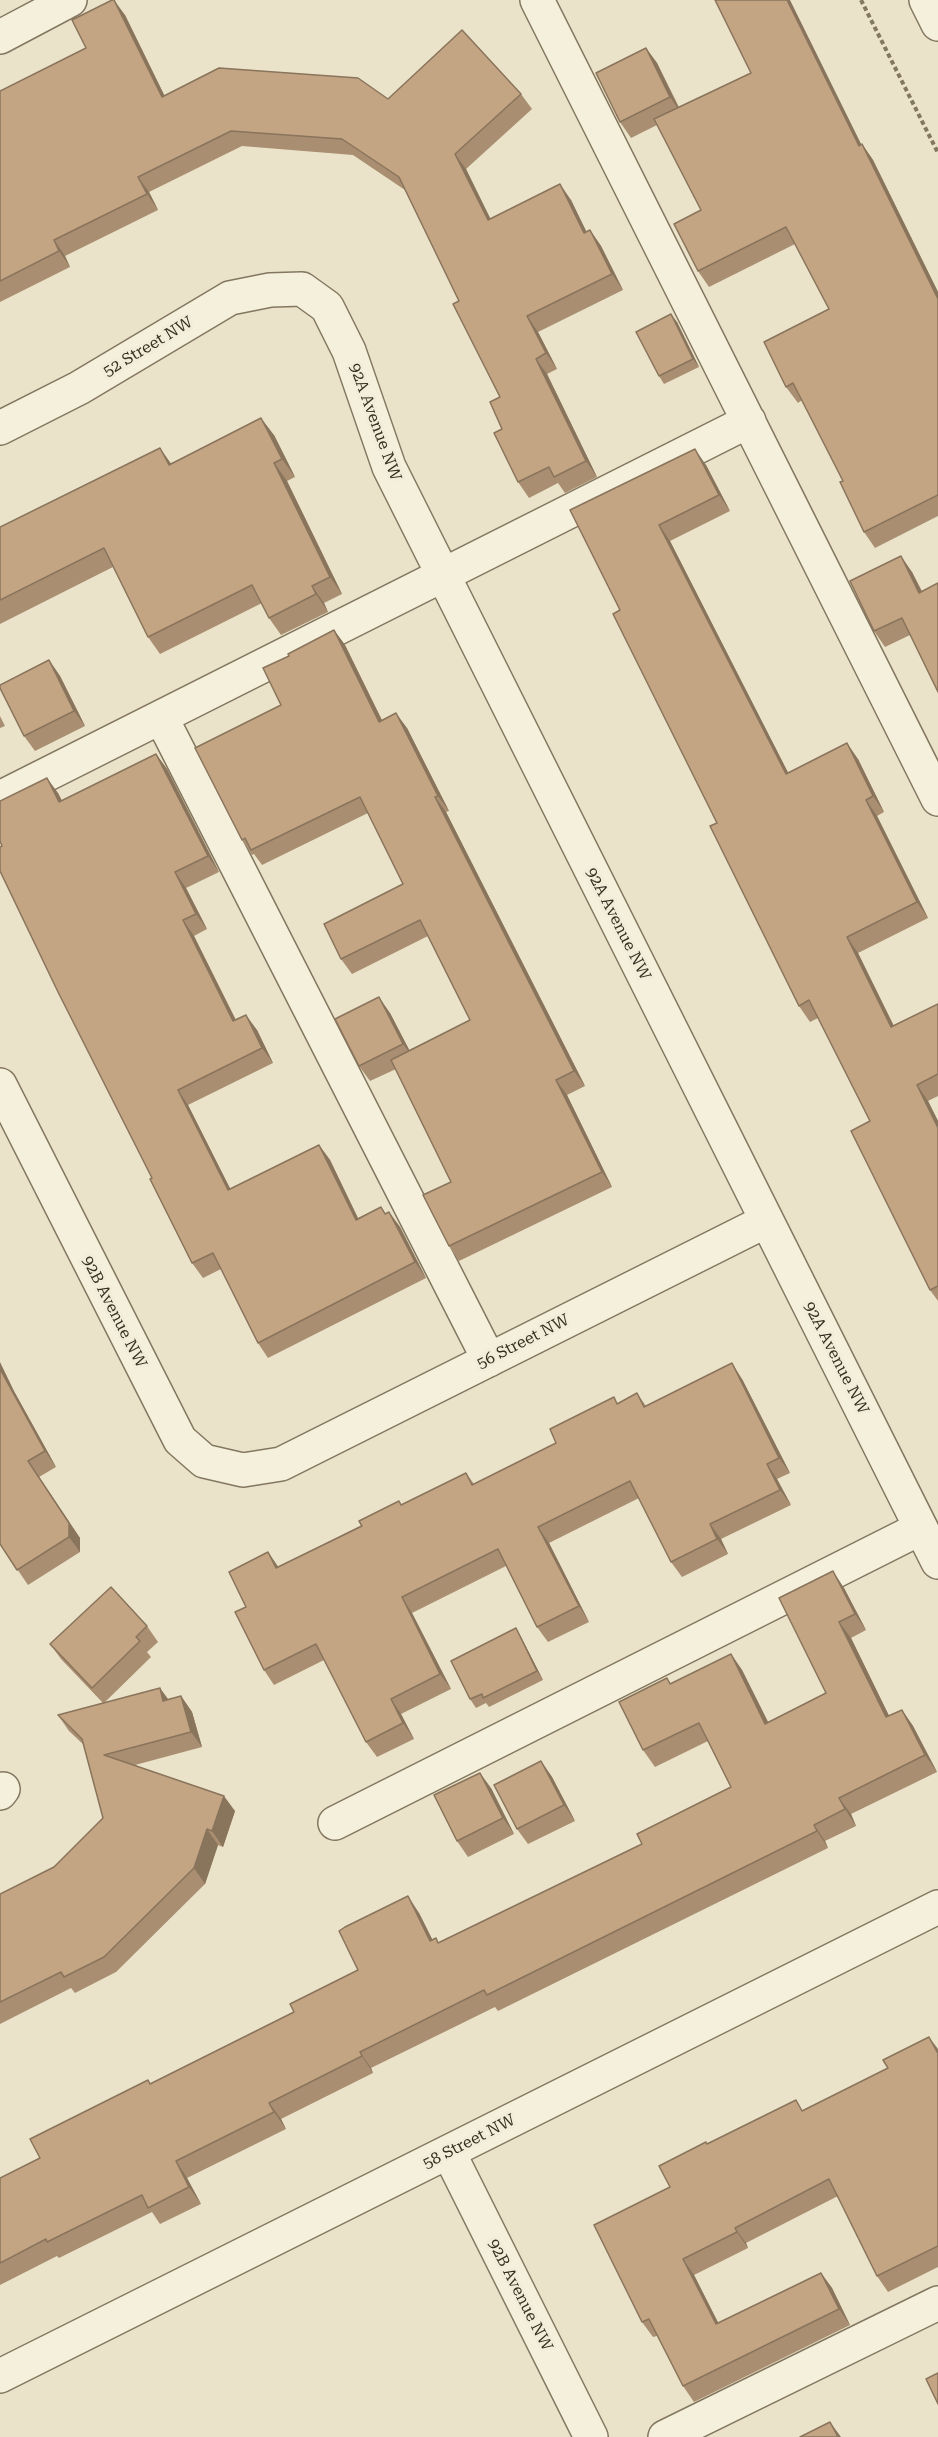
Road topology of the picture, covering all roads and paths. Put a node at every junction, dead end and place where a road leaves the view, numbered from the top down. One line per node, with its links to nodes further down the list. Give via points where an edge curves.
1 (70, 0): 6 (street)
2 (537, 0): 9 (street)
3 (861, 0): 7 (path)
4 (926, 0): 5 (street)
5 (938, 24)
6 (0, 37)
7 (938, 153)
8 (302, 289): 10 (street, 52 Street NW, via 230,298 79,388); 11 (street, 92A Avenue NW, via 327,307 350,351 389,467)
9 (748, 421): 11 (street); 14 (street)
10 (0, 428)
11 (443, 575): 12 (street); 16 (street, 92A Avenue NW)
12 (161, 717): 13 (street); 17 (street)
13 (0, 798)
14 (938, 799)
15 (0, 1085): 18 (street, 92B Avenue NW, via 180,1440 204,1461 243,1470)
16 (766, 1221): 17 (street, 56 Street NW); 19 (street, 92A Avenue NW)
17 (489, 1360): 18 (street, 56 Street NW)
18 (281, 1464)
19 (921, 1528): 20 (street, 92A Avenue NW); 21 (street)
20 (938, 1562)
21 (335, 1823)
22 (938, 1907): 23 (street, 58 Street NW)
23 (449, 2153): 25 (street, 58 Street NW); 26 (street, 92B Avenue NW)
24 (938, 2303): 27 (street)
25 (0, 2376)
26 (591, 2437)
27 (666, 2437)

